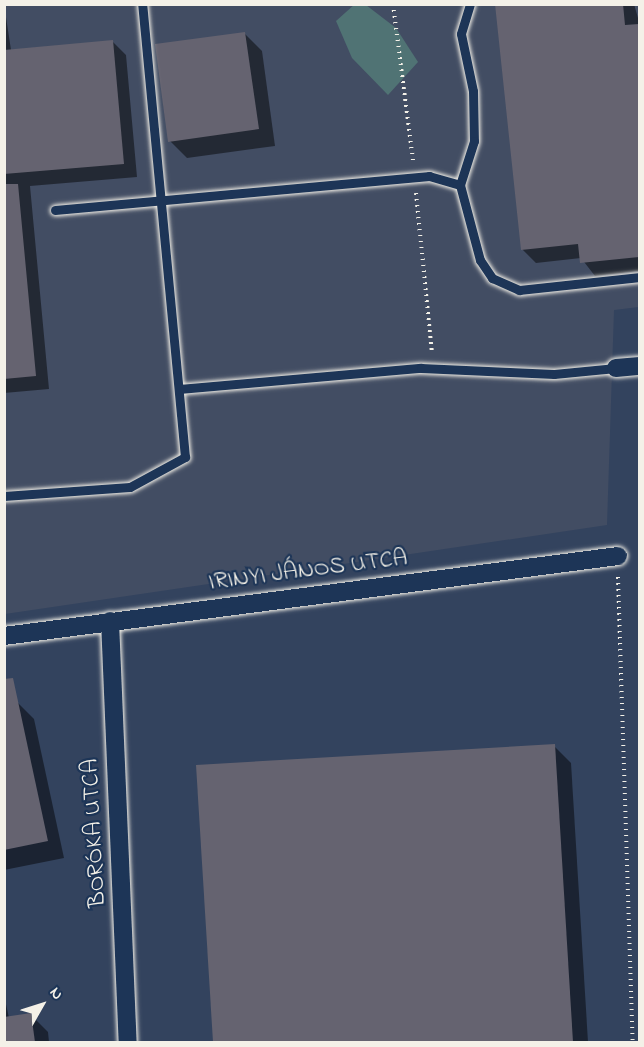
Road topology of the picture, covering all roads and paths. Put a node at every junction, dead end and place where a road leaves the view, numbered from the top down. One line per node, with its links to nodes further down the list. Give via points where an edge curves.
1 (142, 4): 6 (lane)
2 (393, 4): 4 (path)
3 (470, 4): 5 (lane, via 461,34 473,91 474,141)
4 (415, 177): 5 (lane); 6 (lane); 11 (path)
5 (460, 185): 8 (lane, via 480,260 492,278 519,290)
6 (163, 202): 7 (lane); 12 (lane)
7 (55, 210)
8 (639, 277)
9 (639, 366): 10 (street)
10 (616, 368): 11 (lane, via 554,374)
11 (433, 369): 12 (lane)
12 (179, 389): 13 (lane, via 185,457 130,487)
13 (4, 496)
14 (618, 556): 15 (street, IRINYI JÁNOS UTCA); 18 (path)
15 (110, 621): 16 (street, IRINYI JÁNOS UTCA); 17 (street, BORÓKA UTCA)
16 (4, 636)
17 (128, 1042)
18 (633, 1042)

